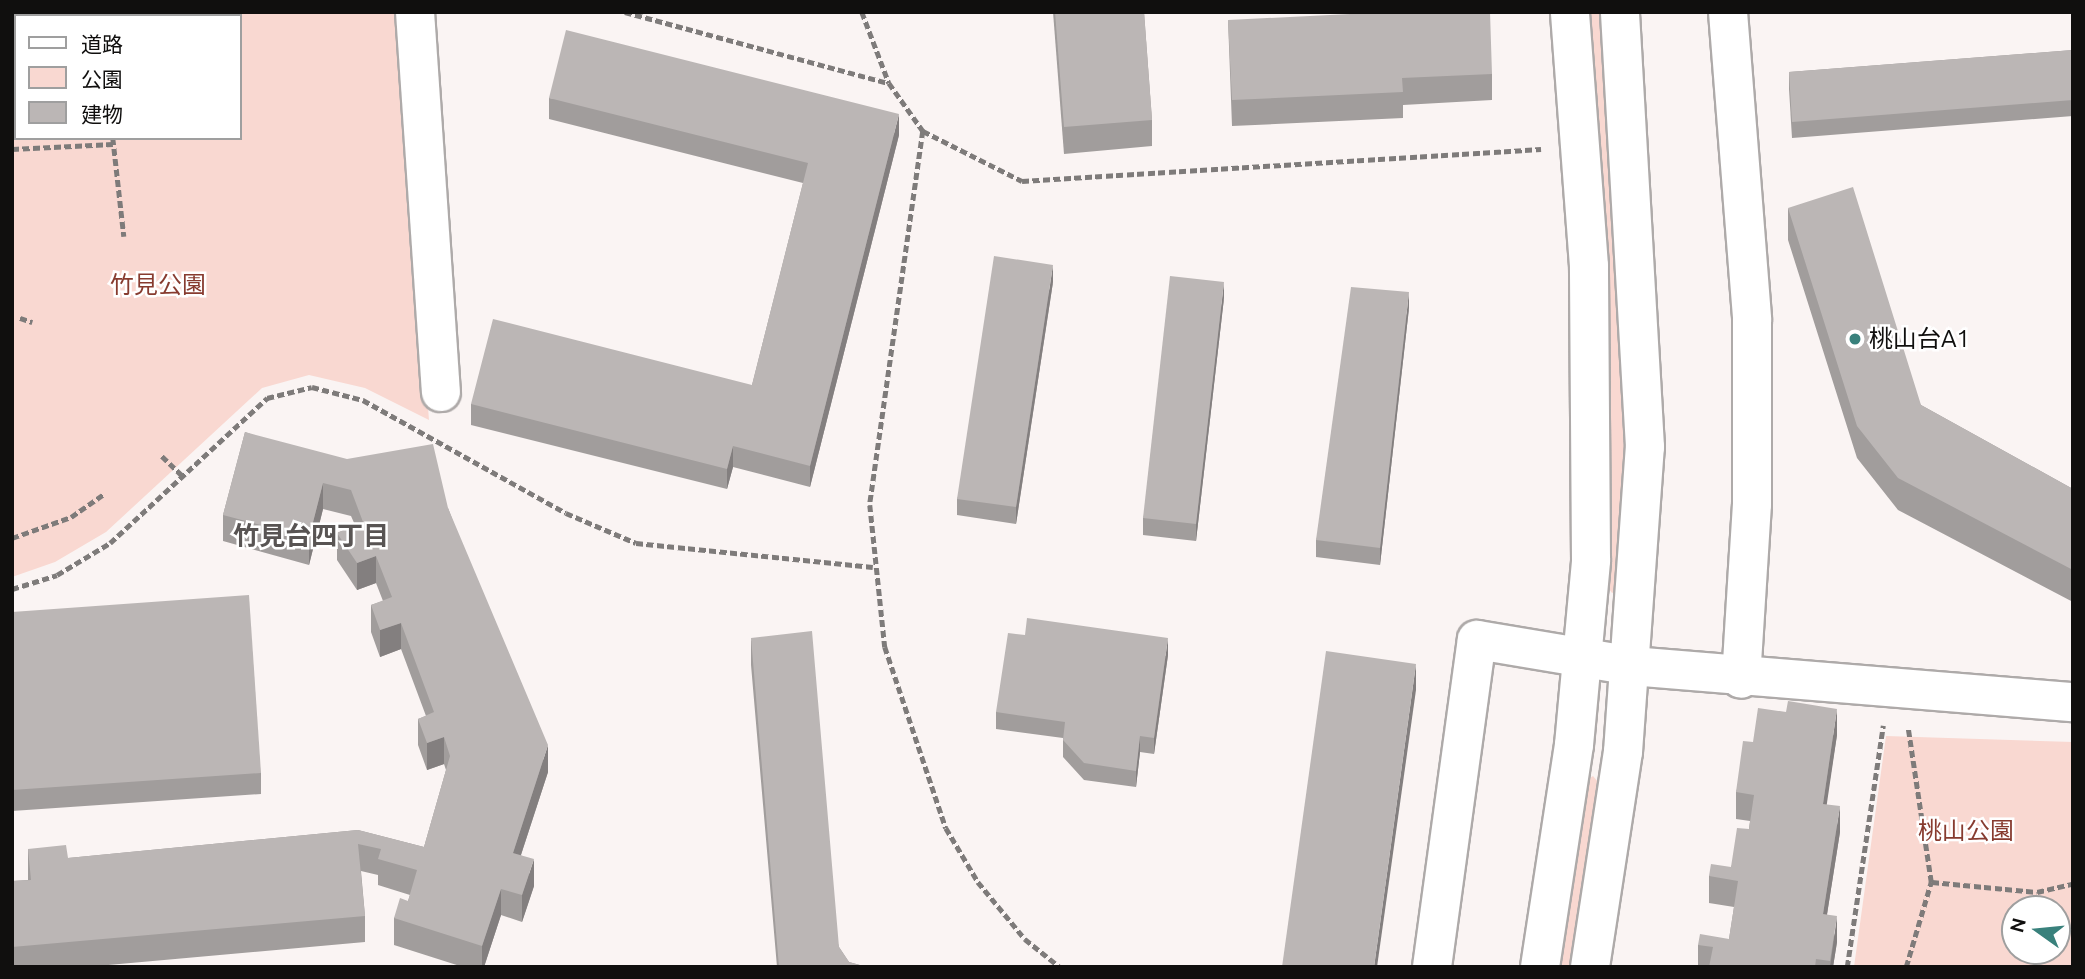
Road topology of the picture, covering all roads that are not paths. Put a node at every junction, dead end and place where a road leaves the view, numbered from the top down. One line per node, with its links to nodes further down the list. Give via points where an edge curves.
1 (415, 12): 5 (street)
2 (1570, 12): 6 (street, via 1589,266 1594,448)
3 (1620, 12): 7 (street, via 1645,447)
4 (1728, 12): 8 (street, via 1752,320 1752,504)
5 (441, 392)
6 (1584, 658): 7 (street); 10 (street, via 1477,640); 11 (street)
7 (1632, 666): 8 (street); 12 (street)
8 (1741, 679): 9 (street)
9 (2073, 702)
10 (1432, 967)
11 (1540, 967)
12 (1590, 967)

